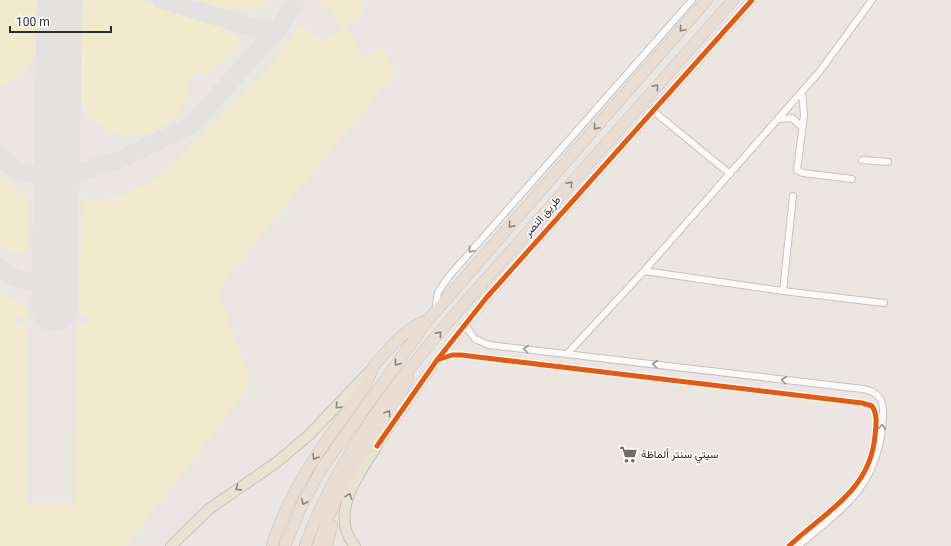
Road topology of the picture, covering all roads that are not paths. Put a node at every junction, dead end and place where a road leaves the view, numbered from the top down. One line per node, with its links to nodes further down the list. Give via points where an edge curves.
1 (692, 0): 20 (street, one-way to 20, via 450,275 438,292)
2 (707, 0): 20 (highway, طريق النصر, one-way to 20)
3 (733, 0): 16 (highway, طريق النصر, one-way to 3)
4 (752, 0): 7 (street)
5 (872, 0): 6 (street, via 836,51)
6 (802, 92): 8 (street); 9 (street)
7 (652, 110): 12 (street); 18 (street)
8 (779, 119): 9 (street, via 792,118); 12 (street)
9 (802, 127): 13 (street, via 796,166 798,171)
10 (862, 160): 11 (street)
11 (888, 162)
12 (730, 174): 15 (street)
13 (852, 179)
14 (793, 196): 17 (street)
15 (644, 271): 17 (street); 22 (street)
16 (478, 289): 18 (highway); 26 (highway, طريق النصر, one-way to 16, via 413,364)
17 (783, 291): 19 (street)
18 (487, 297): 21 (street)
19 (884, 303)
20 (431, 316): 24 (highway, via 404,333); 30 (highway, طريق النصر, one-way to 30, via 346,433 312,486)
21 (465, 326): 22 (street, one-way to 21, via 484,344 471,335); 23 (street)
22 (567, 354): 36 (street, one-way to 22, via 845,504 864,484 872,470 879,452 882,427 883,403 878,395 863,389)
23 (437, 360): 25 (street, one-way to 23); 35 (street, via 461,355 872,406 876,432 873,454 867,469 847,496)
24 (374, 366): 28 (main road, one-way to 28, via 309,435 277,462 209,509); 29 (highway, one-way to 29, via 366,384 310,465)
25 (380, 441): 26 (highway); 34 (main road, one-way to 25, via 346,530 346,504 357,477)
26 (362, 443): 27 (highway); 31 (highway, via 334,480)
27 (340, 492): 32 (highway); 33 (highway)
28 (171, 546)
29 (272, 546)
30 (285, 546)
31 (305, 546)
32 (318, 546)
33 (327, 546)
34 (355, 546)
35 (789, 546)
36 (798, 546)

